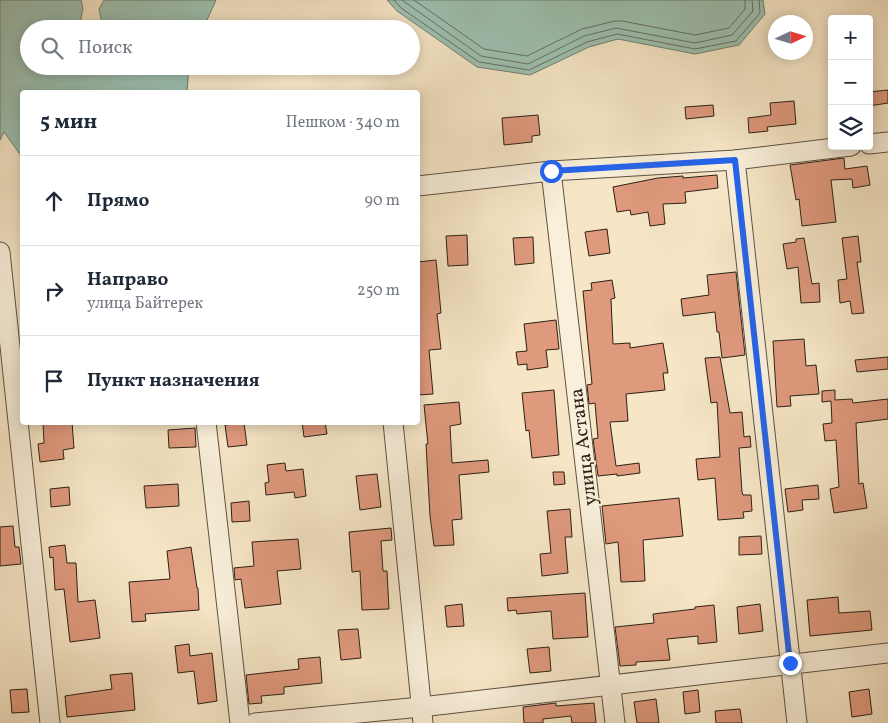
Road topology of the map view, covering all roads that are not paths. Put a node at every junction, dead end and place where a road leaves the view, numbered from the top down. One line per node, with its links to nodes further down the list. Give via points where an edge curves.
1 (888, 142): 2 (street)
2 (873, 144)
3 (828, 149): 4 (street)
4 (735, 160): 5 (street); 11 (street)
5 (551, 171): 6 (street); 12 (street, улица Астана)
6 (420, 186)
7 (0, 252): 14 (street)
8 (206, 425): 15 (street)
9 (393, 425): 13 (street)
10 (888, 653): 11 (street)
11 (790, 663): 12 (street); 18 (street)
12 (612, 684): 13 (street); 17 (street, улица Астана)
13 (422, 715): 16 (street)
14 (50, 723)
15 (240, 723)
16 (254, 723)
17 (615, 723)
18 (796, 723)

